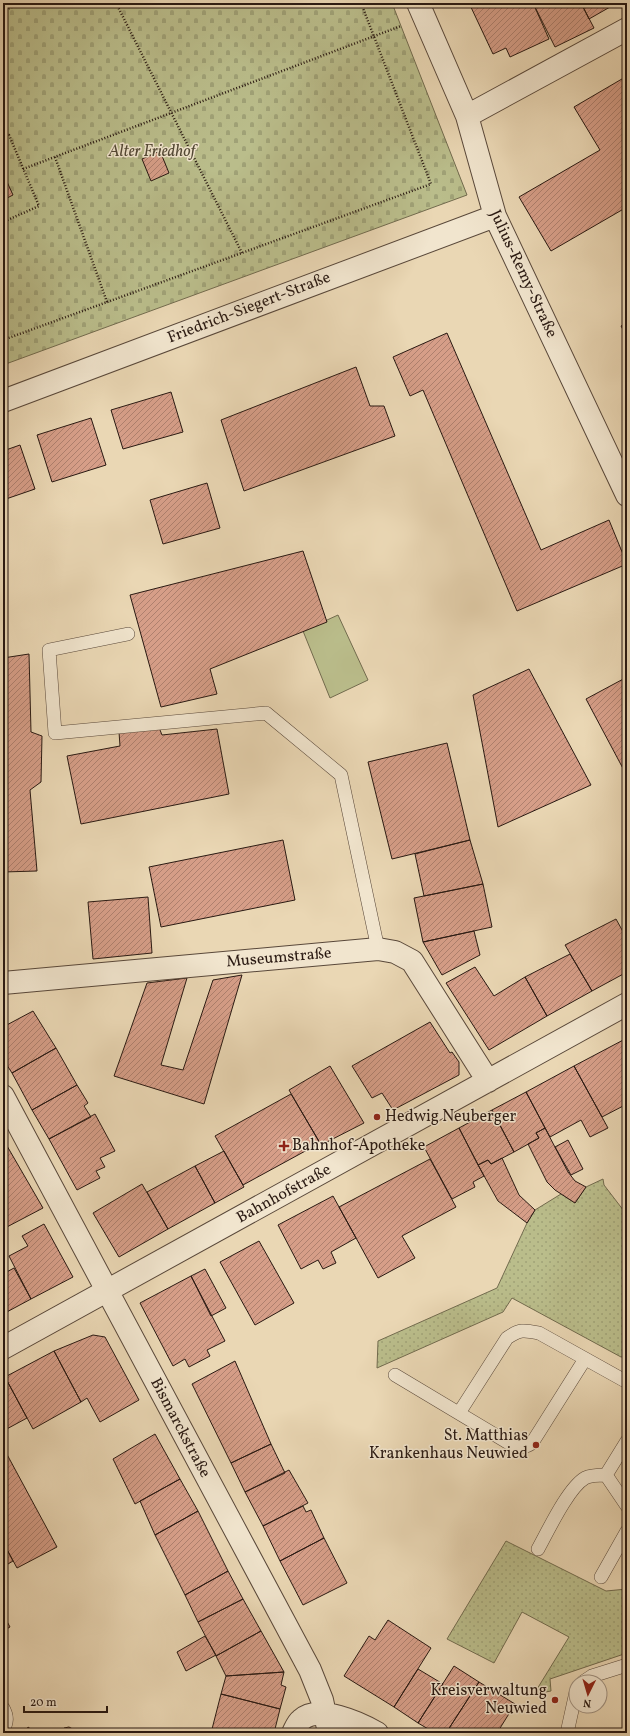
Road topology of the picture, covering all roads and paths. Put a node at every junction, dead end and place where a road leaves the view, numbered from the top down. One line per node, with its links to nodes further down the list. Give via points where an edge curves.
1 (21, 3): 4 (path)
2 (116, 3): 8 (path)
3 (361, 3): 7 (path)
4 (3, 11)
5 (421, 11): 7 (path); 9 (street, Julius-Remy-Straße)
6 (627, 29): 9 (street)
7 (374, 36): 8 (path); 15 (path, via 431,184)
8 (171, 112): 11 (path); 15 (path)
9 (467, 116): 13 (street, Julius-Remy-Straße)
10 (3, 137): 12 (path, via 9,135)
11 (55, 157): 12 (path); 16 (path)
12 (24, 169): 14 (path, via 39,206)
13 (495, 216): 18 (street, Friedrich-Siegert-Straße); 19 (street, Julius-Remy-Straße)
14 (3, 222)
15 (242, 253): 16 (path)
16 (107, 302): 17 (path)
17 (3, 340)
18 (3, 400)
19 (627, 495)
20 (128, 634): 21 (lane, via 49,650 55,733 266,713 341,774)
21 (378, 949): 22 (street, Museumstraße); 24 (street, Museumstraße, via 394,952 412,961)
22 (3, 983)
23 (627, 1004): 24 (street, Bahnhofstraße)
24 (488, 1081): 26 (street, Bahnhofstraße)
25 (3, 1096): 26 (street, Bismarckstraße)
26 (107, 1291): 27 (street, Bahnhofstraße); 42 (street, Bismarckstraße, via 310,1670)
27 (3, 1348)
28 (585, 1359): 30 (lane); 31 (lane, via 539,1333 516,1331 507,1338); 31 (lane, via 532,1443 527,1446 512,1446)
29 (395, 1375): 31 (lane)
30 (627, 1382)
31 (459, 1414)
32 (627, 1441): 33 (lane)
33 (606, 1475): 34 (lane); 36 (lane, via 585,1478 576,1486)
34 (627, 1506)
35 (627, 1531): 37 (lane)
36 (538, 1549)
37 (600, 1577)
38 (627, 1665): 39 (lane)
39 (598, 1674)
40 (3, 1708): 43 (lane, via 7,1714 7,1723)
41 (571, 1714): 46 (lane)
42 (328, 1724): 44 (street, via 308,1716 301,1720); 45 (street, via 342,1717)
43 (3, 1731)
44 (293, 1733)
45 (377, 1733)
46 (567, 1733)

